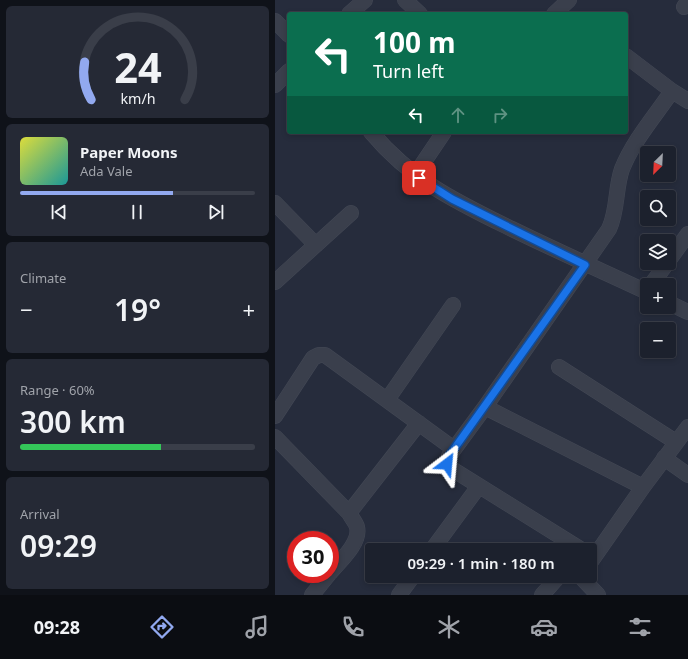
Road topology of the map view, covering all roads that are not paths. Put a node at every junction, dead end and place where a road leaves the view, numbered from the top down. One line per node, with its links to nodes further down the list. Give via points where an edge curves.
1 (365, 0): 3 (street)
2 (405, 0): 4 (street)
3 (351, 12)
4 (417, 12)
5 (275, 21): 6 (street)
6 (287, 33)
7 (628, 58): 10 (street)
8 (287, 73): 9 (street)
9 (275, 85)
10 (672, 91): 11 (street); 20 (street, via 629,154 618,185 613,220)
11 (688, 101)
12 (373, 134): 14 (street, via 394,158)
13 (443, 134): 14 (street)
14 (415, 175): 20 (street, via 452,199)
15 (275, 203): 18 (street)
16 (351, 213): 18 (street)
17 (688, 234): 19 (street)
18 (316, 245): 21 (street)
19 (676, 250)
20 (585, 265): 22 (street); 28 (street)
21 (275, 282)
22 (640, 287)
23 (453, 305): 27 (street)
24 (676, 306): 25 (street)
25 (688, 312)
26 (559, 367): 33 (street)
27 (387, 400): 29 (street, via 325,355 319,354 313,358); 30 (street)
28 (485, 407): 34 (street); 38 (street)
29 (275, 416)
30 (419, 423): 34 (street); 39 (street)
31 (688, 427): 33 (street)
32 (275, 437): 39 (street)
33 (676, 442): 35 (street)
34 (454, 449): 37 (street, via 447,464)
35 (664, 458): 36 (street); 38 (street)
36 (688, 475)
37 (479, 486): 40 (street); 41 (street)
38 (643, 487): 42 (street)
39 (349, 513): 43 (street, via 357,527 356,538)
40 (437, 543)
41 (569, 543)
42 (597, 546)
43 (339, 561)
44 (321, 583): 48 (street)
45 (408, 583): 49 (street)
46 (553, 583): 50 (street)
47 (587, 583): 51 (street)
48 (311, 595)
49 (399, 595)
50 (542, 595)
51 (598, 595)

